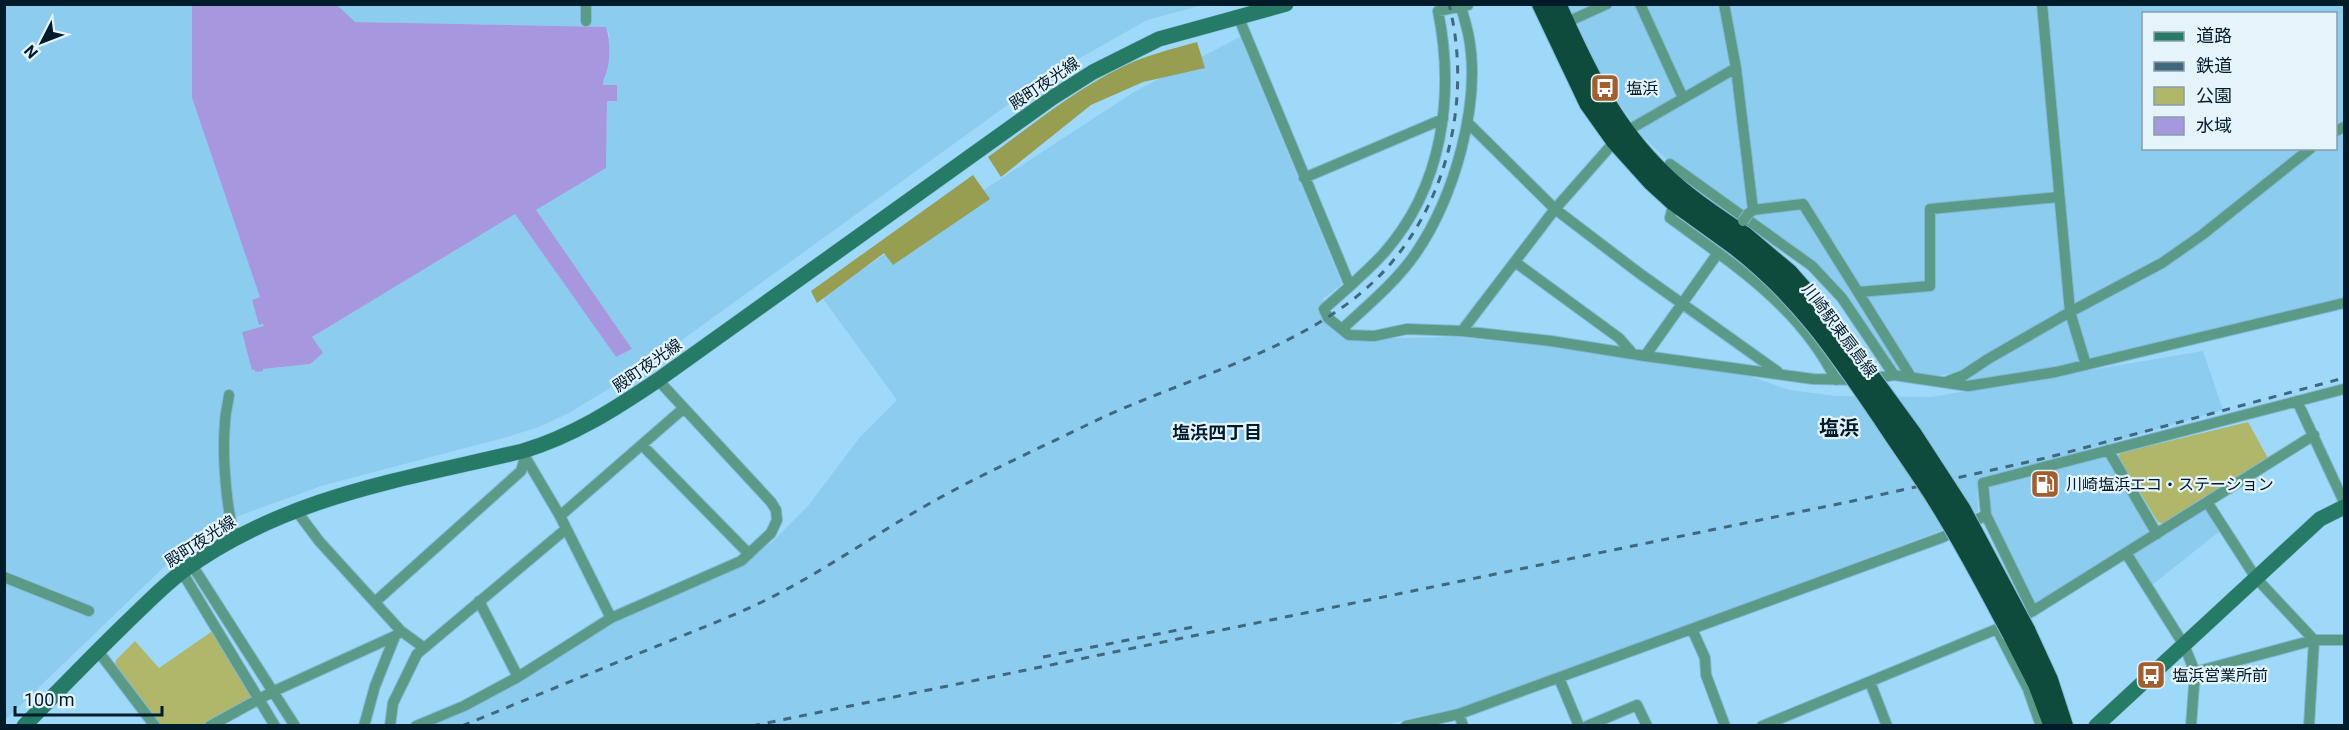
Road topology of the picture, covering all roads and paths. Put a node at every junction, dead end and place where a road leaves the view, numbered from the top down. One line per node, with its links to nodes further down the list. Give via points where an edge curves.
1 (586, 4): 11 (street)
2 (1286, 4): 10 (street, 殿町夜光線)
3 (1541, 4): 17 (highway, 川崎駅東扇島線, via 1588,102)
4 (1557, 4): 12 (highway, 川崎駅東扇島線)
5 (1607, 4): 12 (street)
6 (1640, 4): 14 (street)
7 (1724, 4): 13 (street)
8 (2042, 4): 21 (street)
9 (1464, 6): 15 (street, via 1438,11 1446,70); 16 (street, via 1472,72)
10 (1238, 16): 20 (street); 40 (street, 殿町夜光線, via 1159,39 1093,72)
11 (586, 21)
12 (1566, 23): 17 (highway, 川崎駅東扇島線)
13 (1736, 68): 14 (street); 24 (street)
14 (1683, 98): 17 (street)
15 (1443, 119): 20 (street); 27 (street, via 1431,169 1411,215 1383,254)
16 (1467, 123): 23 (street); 32 (street, via 1445,199 1424,240 1392,281)
17 (1620, 136): 22 (highway, 川崎駅東扇島線, via 1652,181); 23 (street); 24 (highway, 川崎駅東扇島線, via 1679,188)
18 (2308, 150): 31 (street, via 2162,263)
19 (1670, 164): 38 (street, via 1812,266 1842,298)
20 (1304, 178): 27 (street)
21 (2059, 197): 28 (street, via 1930,209 1930,286); 31 (street)
22 (1674, 202): 24 (highway, 川崎駅東扇島線); 25 (street, via 1670,218)
23 (1555, 209): 26 (street); 29 (street)
24 (1743, 226): 28 (street, via 1803,204); 71 (highway, 川崎駅東扇島線, bridge, via 1826,315 1912,433 1962,510)
25 (1718, 253): 29 (street); 41 (street, via 1773,297 1815,346)
26 (1515, 262): 33 (street); 34 (street, via 1619,338)
27 (1350, 286): 32 (street, via 1324,309 1328,318)
28 (1859, 292): 39 (street)
29 (1682, 303): 35 (street); 37 (street)
30 (2344, 303): 36 (street)
31 (2070, 312): 36 (street); 42 (street, via 1965,375)
32 (1342, 328): 33 (street, via 1349,335 1374,336 1407,329)
33 (1462, 331): 34 (street)
34 (1633, 354): 35 (street)
35 (1645, 356): 37 (street)
36 (2086, 365): 42 (street, via 1985,384)
37 (1780, 374): 41 (street)
38 (1894, 375): 39 (street); 41 (street)
39 (1911, 377): 42 (street)
40 (658, 380): 46 (street); 50 (street, 殿町夜光線, via 619,407)
41 (1836, 380)
42 (1946, 382)
43 (2344, 388): 45 (street)
44 (229, 395): 59 (street, via 226,452 229,519)
45 (2297, 401): 47 (street); 49 (street)
46 (684, 408): 48 (street); 61 (street, via 776,510 777,520 771,533)
47 (2314, 435): 51 (street); 52 (street)
48 (642, 445): 56 (street); 61 (street)
49 (2108, 450): 55 (street, via 1983,483); 58 (street)
50 (524, 455): 54 (street, 殿町夜光線); 56 (street); 66 (street, via 521,471)
51 (2207, 502): 58 (street); 64 (street)
52 (2344, 502)
53 (2344, 507): 64 (street, via 2320,519)
54 (295, 509): 59 (street, 殿町夜光線); 66 (street)
55 (1986, 515): 68 (street); 70 (street, via 1943,537)
56 (560, 516): 57 (street)
57 (566, 529): 65 (street); 69 (street)
58 (2157, 534): 60 (street)
59 (235, 537): 62 (street, 殿町夜光線)
60 (2126, 553): 68 (street); 75 (street)
61 (749, 554): 69 (street, via 733,565)
62 (187, 568): 77 (street, 殿町夜光線); 82 (street); 83 (street)
63 (4, 577): 67 (street)
64 (2256, 578): 73 (street); 75 (street)
65 (479, 601): 76 (street); 79 (street)
66 (375, 602): 72 (street)
67 (89, 611)
68 (2033, 611): 71 (street)
69 (611, 618): 79 (street)
70 (1692, 629): 80 (street); 99 (street)
71 (2012, 632): 81 (street); 101 (street); 102 (highway, 川崎駅東扇島線); 103 (highway, 川崎駅東扇島線, via 2049,680)
72 (398, 634): 76 (street); 82 (street); 91 (street, via 375,686)
73 (2314, 640): 74 (street); 78 (street); 106 (street)
74 (2344, 640)
75 (2184, 645): 78 (street); 104 (street)
76 (423, 647): 92 (street, via 393,703)
77 (98, 651): 86 (street, 殿町夜光線); 87 (street)
78 (2195, 672): 105 (street)
79 (518, 677): 93 (street)
80 (1559, 678): 84 (street); 96 (street)
81 (1870, 682): 85 (street); 100 (street)
82 (272, 692): 83 (street); 90 (street)
83 (259, 698): 88 (street); 89 (street)
84 (1459, 714): 94 (street); 95 (street)
85 (1766, 725)
86 (24, 726)
87 (155, 726)
88 (210, 726)
89 (275, 726)
90 (295, 726)
91 (364, 726)
92 (390, 726)
93 (416, 726)
94 (1406, 726)
95 (1463, 726)
96 (1579, 726)
97 (1587, 726): 98 (street, via 1637,705)
98 (1647, 726)
99 (1725, 726)
100 (1887, 726)
101 (2041, 726)
102 (2052, 726)
103 (2064, 726)
104 (2096, 726)
105 (2191, 726)
106 (2309, 726)

